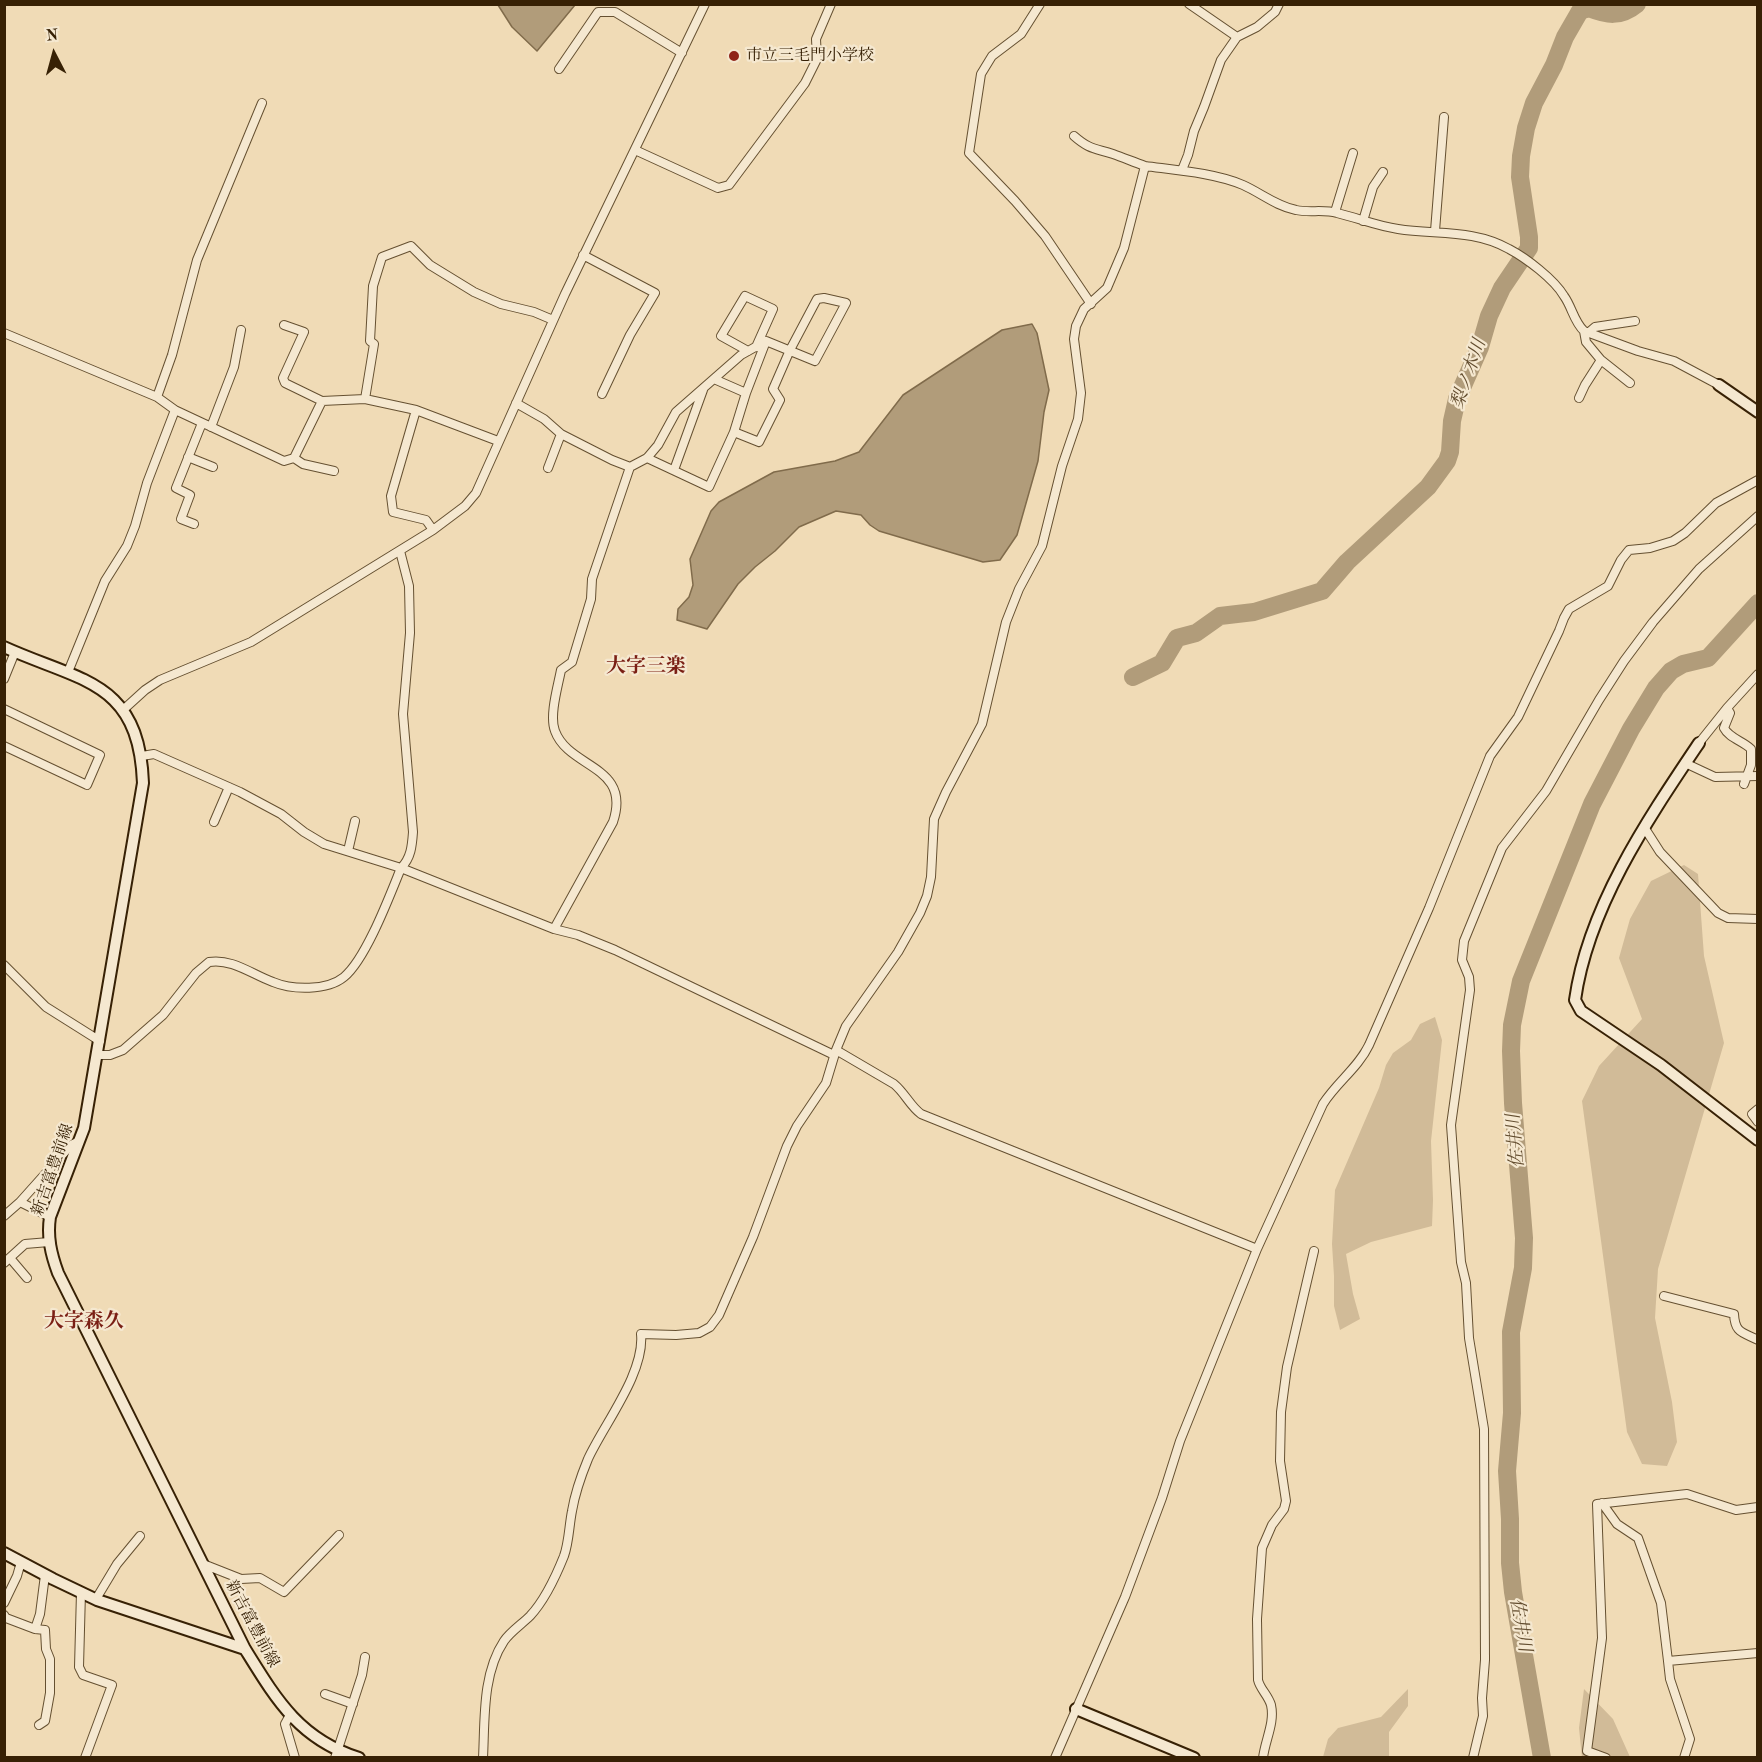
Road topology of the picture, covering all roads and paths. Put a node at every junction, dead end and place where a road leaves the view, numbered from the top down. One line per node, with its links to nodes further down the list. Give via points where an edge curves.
1 (705, 4): 7 (street)
2 (831, 4): 12 (street, via 816,39 817,59 805,83 729,185 718,188)
3 (1040, 4): 21 (street, via 1021,34 992,57 981,74 969,153 1045,236)
4 (1189, 4): 6 (street)
5 (1279, 4): 6 (street, via 1257,27)
6 (1237, 37): 15 (street, via 1214,76)
7 (682, 53): 8 (street, via 615,12 598,12); 12 (street)
8 (559, 69)
9 (262, 103): 38 (street, via 197,260)
10 (1444, 117): 19 (street)
11 (1074, 136): 14 (street, via 1097,151)
12 (635, 150): 20 (street)
13 (1353, 153): 17 (street)
14 (1145, 166): 15 (street); 21 (street, via 1124,248 1107,288)
15 (1182, 170): 17 (street, via 1242,185 1296,210)
16 (1383, 172): 18 (street, via 1373,187)
17 (1335, 212): 18 (street)
18 (1363, 221): 19 (street)
19 (1435, 231): 26 (street, via 1494,241 1511,250 1544,274 1564,295)
20 (584, 255): 22 (street); 37 (street, via 655,293)
21 (1091, 304): 87 (street, via 1084,309 1075,332 1081,393 1078,419 1042,546 1006,622 982,724 934,819 927,896 906,938 846,1026)
22 (553, 320): 40 (street, via 474,292 430,265 411,246 382,257 373,286 369,341 374,344); 42 (street)
23 (1635, 321): 26 (street)
24 (284, 325): 41 (street, via 304,332 283,378 285,383)
25 (241, 330): 47 (street, via 234,368)
26 (1586, 332): 31 (street, via 1586,342); 34 (street, via 1674,361)
27 (4, 333): 38 (street)
28 (766, 341): 29 (street); 30 (street); 36 (street)
29 (752, 349): 29 (street, via 773,309 745,296 721,336); 32 (street)
30 (790, 350): 30 (street, via 817,299 846,303 815,361); 48 (street, via 773,389 780,400 759,442)
31 (1601, 360): 33 (street); 39 (street)
32 (714, 379): 35 (street); 36 (street)
33 (1630, 383)
34 (1719, 386): 45 (main road)
35 (704, 389): 53 (street, via 676,412); 57 (street)
36 (746, 393): 48 (street)
37 (602, 394)
38 (157, 397): 43 (street)
39 (1579, 398)
40 (365, 399): 41 (street); 44 (street)
41 (322, 402): 52 (street)
42 (516, 403): 49 (street); 50 (street)
43 (175, 410): 46 (street); 65 (street, via 127,546 105,581)
44 (416, 410): 50 (street); 62 (street, via 391,496 393,512 426,520)
45 (1758, 412)
46 (202, 423): 47 (street); 51 (street)
47 (211, 427): 52 (street, via 284,461)
48 (734, 432): 57 (street, via 710,487)
49 (561, 434): 55 (street); 56 (street)
50 (498, 441): 62 (street, via 476,493)
51 (188, 457): 54 (street); 61 (street, via 176,488 190,495 181,519)
52 (294, 458): 58 (street)
53 (647, 458): 55 (street); 57 (street)
54 (213, 467)
55 (630, 467): 84 (street, via 592,579 591,598 572,662 561,670 554,722 555,732 566,748 606,776 615,792 617,807 613,822)
56 (548, 468)
57 (674, 470)
58 (333, 471)
59 (1758, 480): 97 (street, via 1716,503 1673,540 1629,550 1608,586 1567,612 1518,717 1490,756 1369,1045 1362,1059 1332,1089 1323,1104)
60 (1758, 516): 133 (street, via 1681,588 1624,661 1546,791 1502,848 1464,941 1462,960 1470,990 1451,1125 1469,1338 1484,1429 1485,1660 1483,1716)
61 (194, 524)
62 (433, 530): 63 (street)
63 (400, 550): 70 (street, via 251,642 160,680); 82 (street, via 410,594 403,714 413,832 407,861)
64 (10, 650): 65 (main road, 新吉富豊前線); 67 (street)
65 (68, 672): 70 (main road, 新吉富豊前線, via 100,688)
66 (1758, 674): 68 (street)
67 (4, 679)
68 (1726, 708): 71 (street); 76 (street, via 1730,713 1726,732 1751,749 1751,765)
69 (4, 709): 72 (street, via 100,755 87,785)
70 (123, 710): 73 (main road, 新吉富豊前線)
71 (1699, 743): 74 (main road)
72 (4, 746)
73 (142, 756): 77 (street, via 154,754); 86 (main road, 新吉富豊前線, via 143,783)
74 (1686, 763): 76 (street, via 1715,777); 80 (main road)
75 (1758, 776): 76 (street)
76 (1745, 780)
77 (229, 787): 79 (street); 81 (street, via 281,814 324,844)
78 (356, 821): 81 (street)
79 (214, 822)
80 (1644, 827): 83 (street, via 1660,852 1718,914); 92 (main road, via 1589,942 1576,1004)
81 (348, 851): 82 (street)
82 (401, 868): 84 (street); 88 (street, via 380,920 352,968 338,981 303,989 272,982 232,964 209,962 162,1015 123,1050)
83 (1758, 919)
84 (554, 929): 87 (street, via 615,950)
85 (4, 965): 86 (street, via 46,1007)
86 (100, 1041): 88 (main road, 新吉富豊前線)
87 (835, 1053): 97 (street, via 894,1084 921,1114); 129 (street, via 826,1083 787,1146 719,1315 710,1328 699,1333 641,1334 641,1351 622,1398 575,1493 566,1550 558,1570 531,1615 504,1641 490,1673)
88 (98, 1055): 91 (main road, 新吉富豊前線)
89 (1758, 1110): 90 (street, via 1752,1114)
90 (1758, 1122)
91 (79, 1140): 93 (street); 95 (main road, 新吉富豊前線)
92 (1758, 1140)
93 (20, 1202): 94 (street); 95 (street)
94 (4, 1216)
95 (50, 1217): 96 (main road, 新吉富豊前線)
96 (49, 1242): 99 (street, via 25,1244); 109 (main road, 新吉富豊前線, via 58,1273)
97 (1257, 1249): 122 (street, via 1180,1441 1125,1597)
98 (1314, 1251): 132 (street, via 1281,1412 1280,1461 1286,1501 1262,1548 1258,1680 1272,1711)
99 (7, 1261): 100 (street)
100 (27, 1278)
101 (1664, 1296): 102 (street, via 1734,1314 1738,1330)
102 (1758, 1340)
103 (1602, 1503): 104 (street, via 1687,1494 1736,1510); 119 (street, via 1617,1524 1638,1538 1661,1603); 134 (street, via 1597,1504 1602,1638 1587,1751)
104 (1758, 1507)
105 (339, 1535): 109 (street, via 284,1592 260,1578 241,1579)
106 (140, 1536): 112 (street)
107 (4, 1553): 108 (main road)
108 (21, 1562): 110 (main road); 113 (street)
109 (203, 1564): 116 (main road, 新吉富豊前線)
110 (45, 1575): 111 (main road); 115 (street)
111 (81, 1593): 112 (main road); 126 (street, via 79,1667 83,1675 112,1685)
112 (96, 1599): 116 (main road)
113 (4, 1602)
114 (4, 1615): 115 (street)
115 (35, 1629): 124 (street, via 45,1630 50,1659 50,1693 45,1721)
116 (245, 1649): 123 (main road, 新吉富豊前線, via 278,1702)
117 (1758, 1653): 119 (street)
118 (365, 1657): 121 (street)
119 (1668, 1660): 135 (street, via 1670,1680 1690,1739)
120 (325, 1694): 121 (street)
121 (353, 1704): 125 (street)
122 (1076, 1709): 130 (street); 131 (main road)
123 (290, 1714): 125 (main road, 新吉富豊前線); 127 (street, via 285,1724)
124 (39, 1725)
125 (337, 1754): 128 (main road, 新吉富豊前線)
126 (85, 1758)
127 (295, 1758)
128 (359, 1758)
129 (483, 1758)
130 (1055, 1758)
131 (1194, 1758)
132 (1263, 1758)
133 (1473, 1758)
134 (1606, 1758)
135 (1684, 1758)

